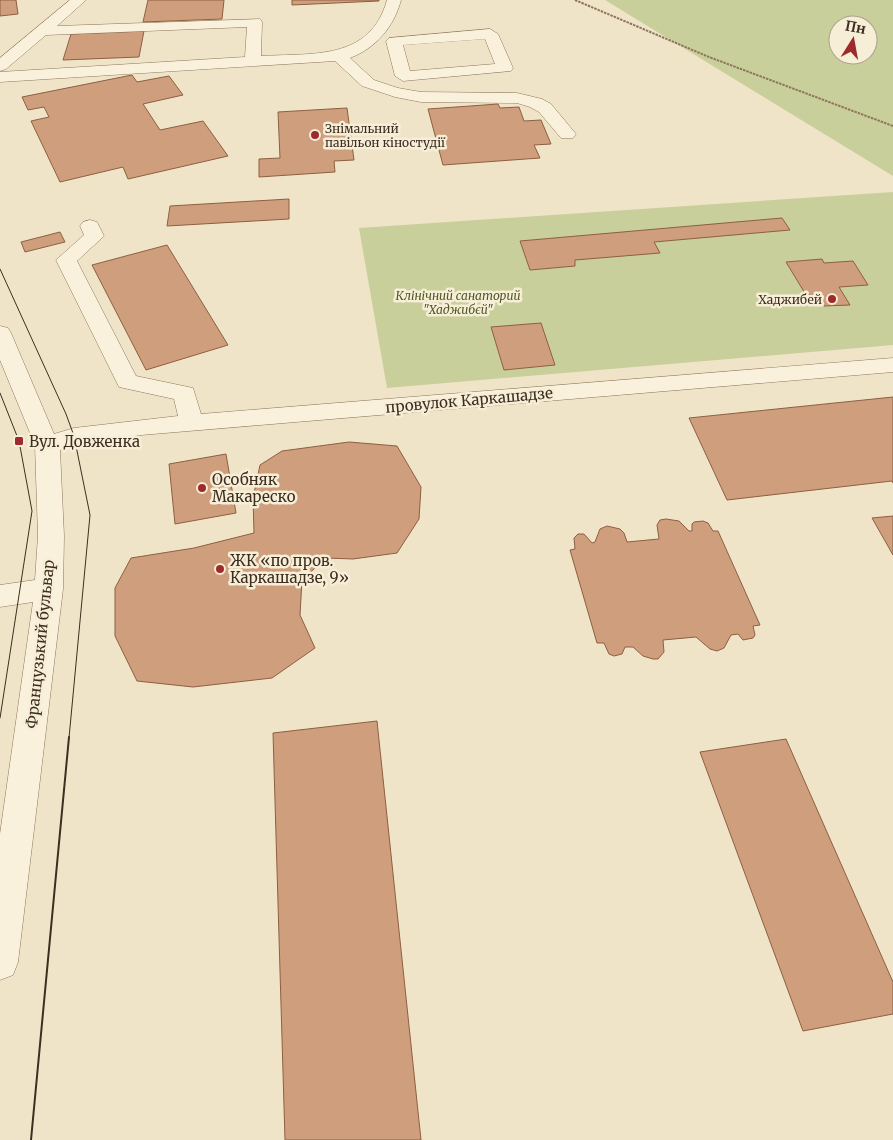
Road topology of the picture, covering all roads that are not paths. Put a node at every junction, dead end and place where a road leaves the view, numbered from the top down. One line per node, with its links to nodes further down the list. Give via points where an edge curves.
1 (79, 0): 3 (street)
2 (394, 0): 6 (street, via 387,19 368,43)
3 (42, 31): 8 (street, via 255,22); 9 (street)
4 (442, 38): 5 (street, via 394,41); 10 (street); 10 (street, via 490,34 505,68)
5 (396, 49): 6 (street); 10 (street, via 403,76)
6 (356, 51): 7 (street)
7 (339, 56): 8 (street); 12 (street, via 368,83 395,92 422,97 517,98 536,103 545,108)
8 (253, 61): 11 (street)
9 (0, 66)
10 (454, 72)
11 (0, 77)
12 (568, 134)
13 (90, 226): 16 (street, via 94,236 66,260 127,382 185,393)
14 (0, 333): 17 (street, Французький бульвар)
15 (893, 365): 16 (street, провулок Каркашадзе)
16 (191, 423): 17 (street, провулок Каркашадзе, via 74,436)
17 (47, 445): 18 (street, Французький бульвар, via 51,536)
18 (49, 589): 19 (street); 20 (street, Французький бульвар)
19 (0, 596)
20 (0, 962)

